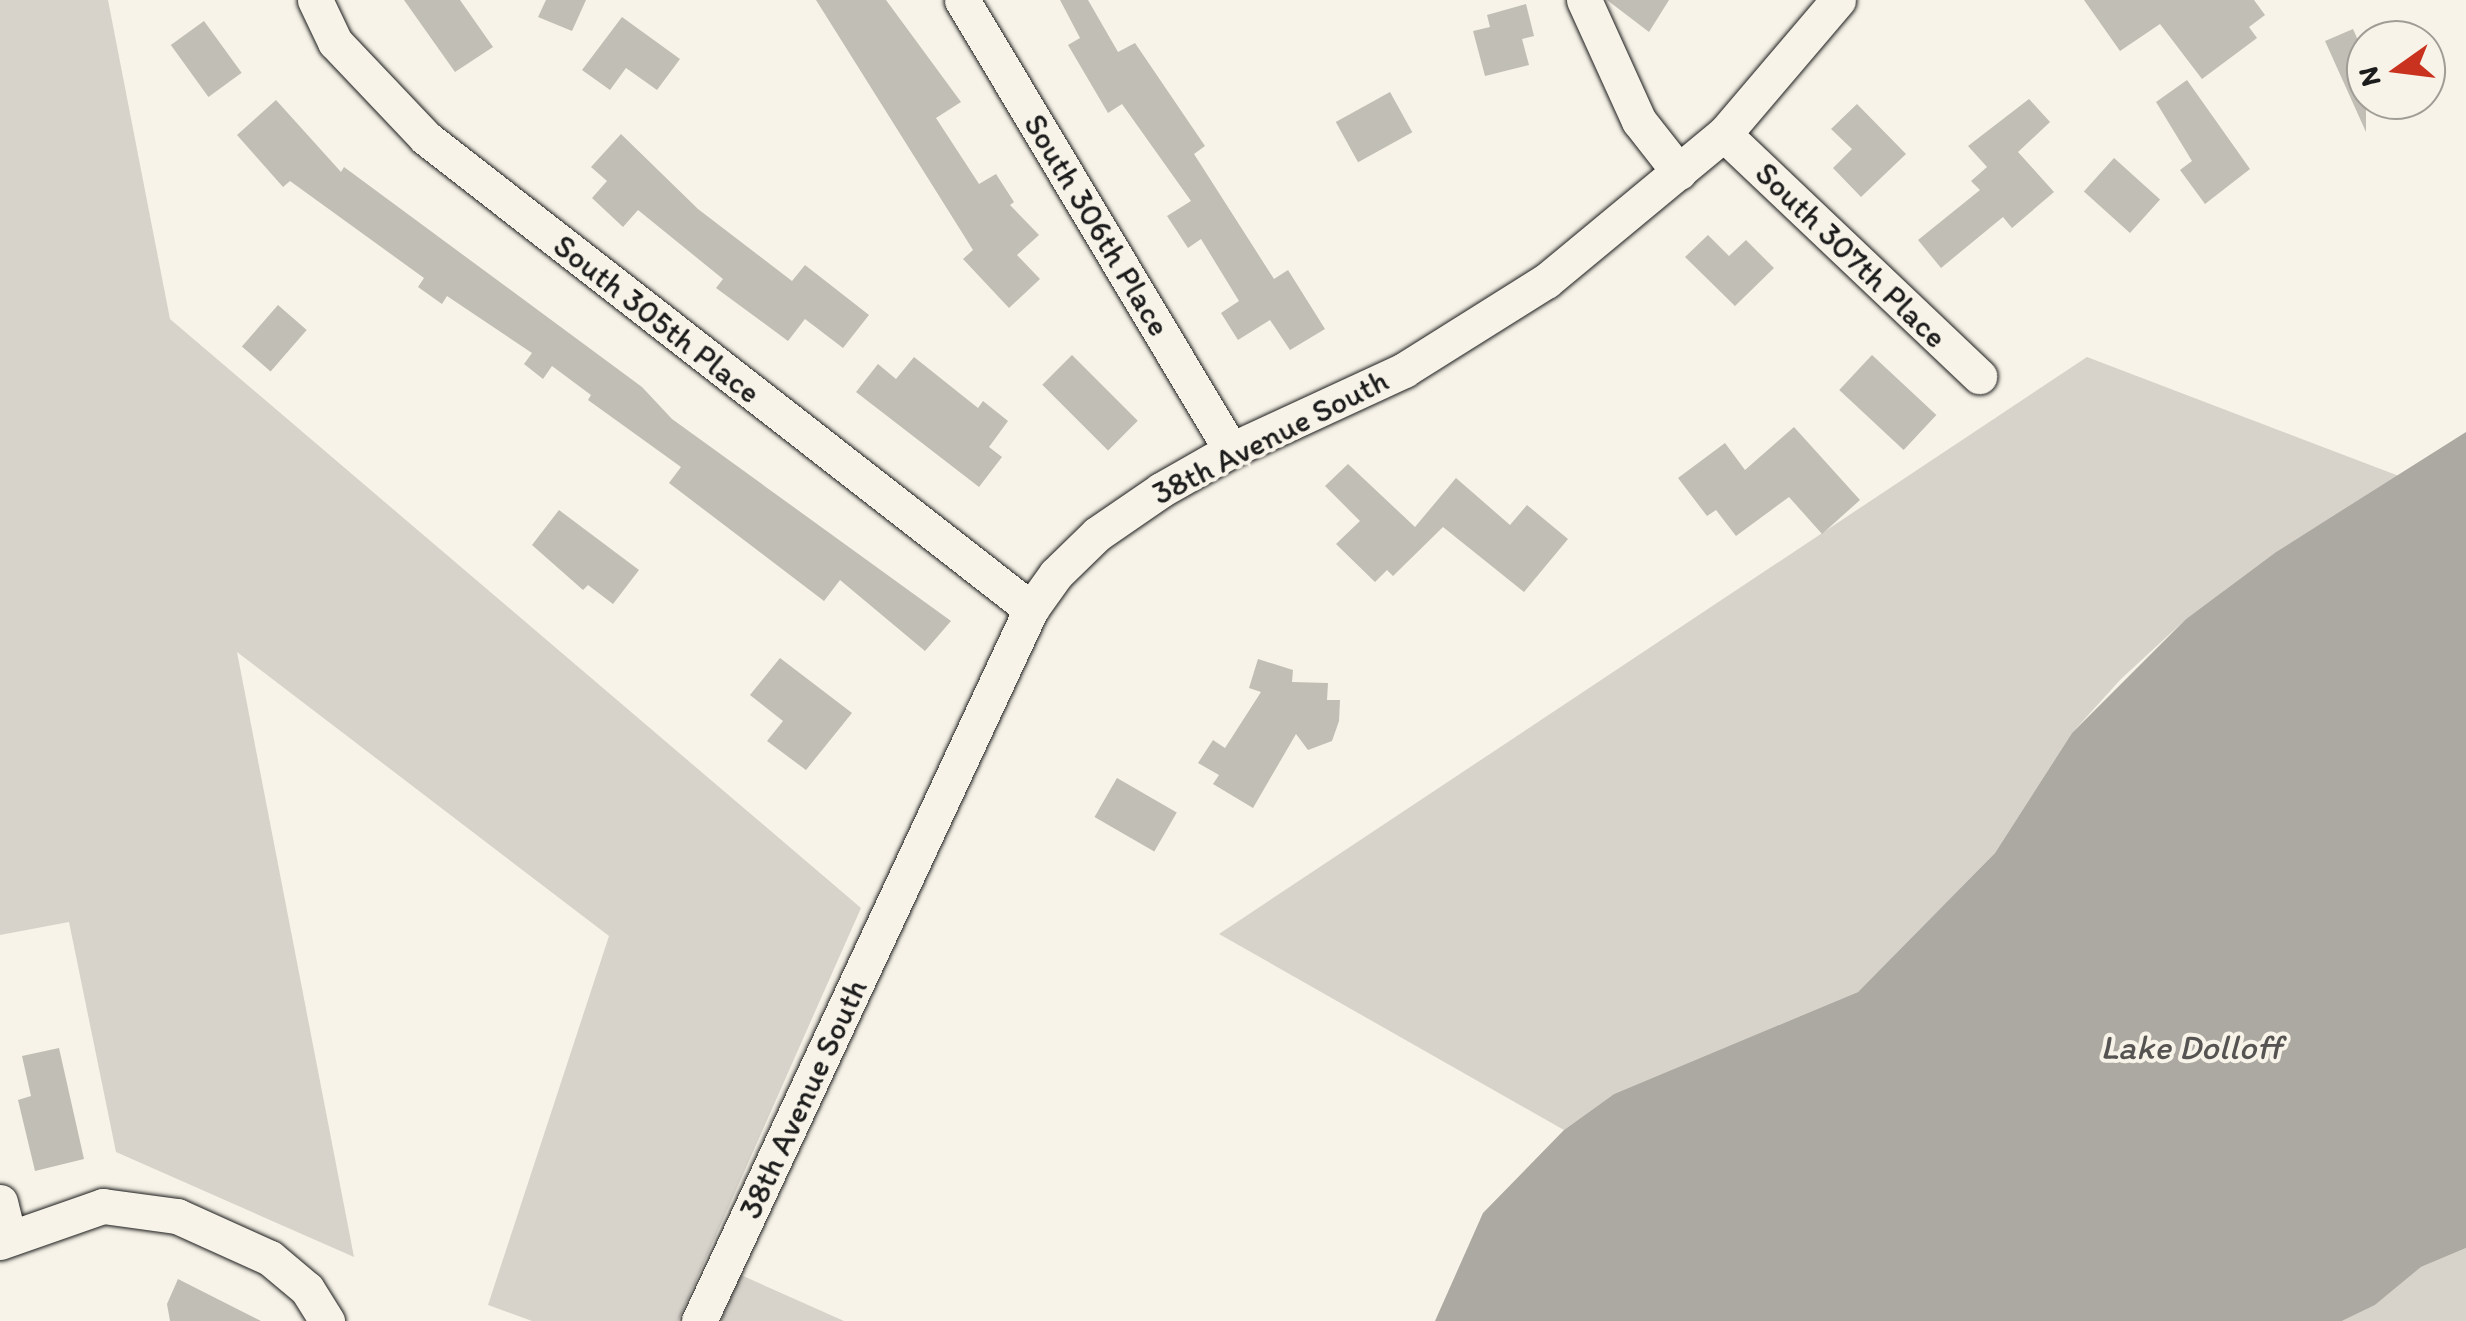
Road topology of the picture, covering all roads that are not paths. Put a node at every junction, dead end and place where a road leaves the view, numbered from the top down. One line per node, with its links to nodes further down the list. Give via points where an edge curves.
1 (315, 0): 9 (street, South 305th Place, via 334,42 426,138)
2 (962, 0): 8 (street, South 306th Place)
3 (1584, 0): 6 (street, via 1639,121)
4 (1838, 0): 5 (street, 38th Avenue South)
5 (1724, 134): 6 (street, 38th Avenue South); 7 (street, South 307th Place)
6 (1679, 172): 8 (street, 38th Avenue South, via 1546,281 1471,331 1404,370)
7 (1979, 376)
8 (1231, 450): 9 (street, 38th Avenue South, via 1096,534)
9 (1031, 608): 13 (street, 38th Avenue South)
10 (0, 1202): 11 (street)
11 (4, 1240): 12 (street, via 103,1206 177,1216 270,1258 307,1288)
12 (327, 1321)
13 (699, 1321)

